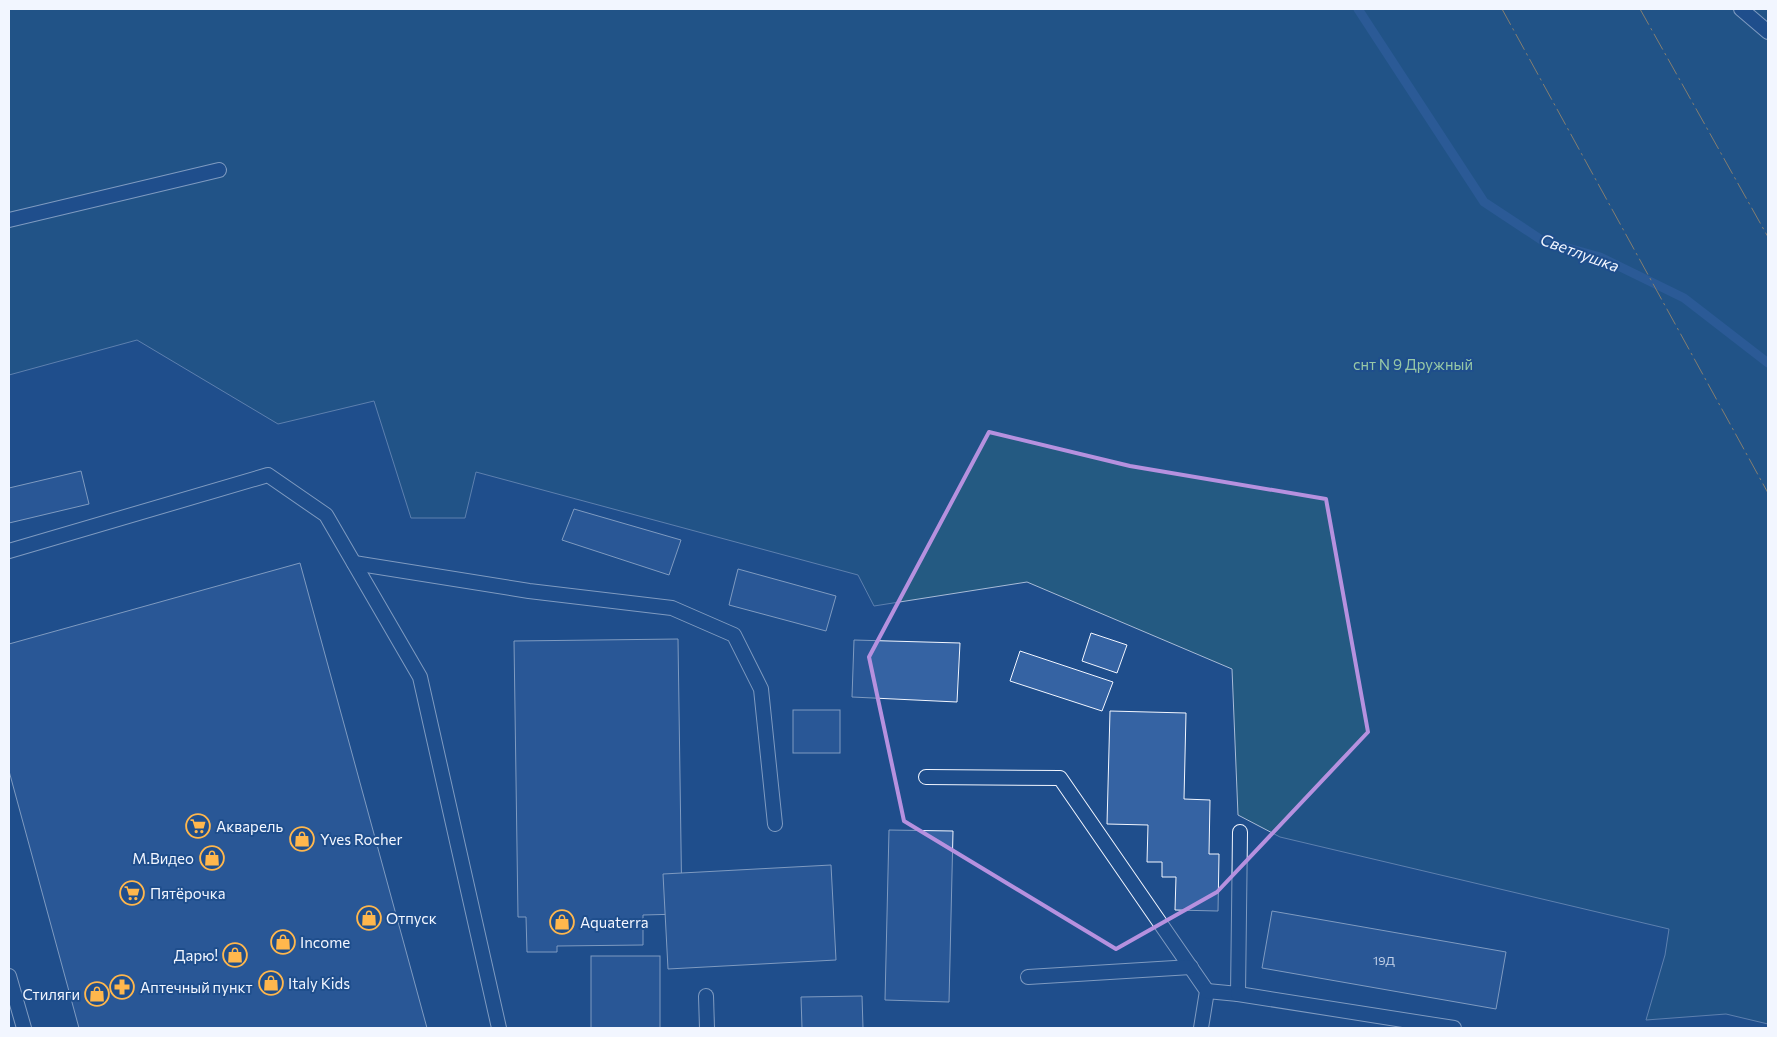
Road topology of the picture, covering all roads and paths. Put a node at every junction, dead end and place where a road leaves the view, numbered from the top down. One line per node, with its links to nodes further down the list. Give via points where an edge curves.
1 (1741, 9): 2 (lane)
2 (1768, 32)
3 (219, 170): 4 (lane)
4 (9, 220)
5 (9, 551): 6 (lane, via 268,475 326,515)
6 (354, 563): 8 (lane, via 529,592 672,608 734,635 761,689); 17 (lane, via 420,677)
7 (926, 777): 10 (lane, via 1060,778)
8 (775, 824)
9 (1240, 832): 14 (lane)
10 (1191, 967): 12 (lane); 13 (lane)
11 (9, 976): 16 (lane)
12 (1028, 978)
13 (1207, 991): 14 (lane); 19 (lane)
14 (1238, 994): 20 (lane)
15 (706, 996): 18 (lane)
16 (24, 1028)
17 (498, 1028)
18 (707, 1028)
19 (1201, 1028)
20 (1454, 1028)

